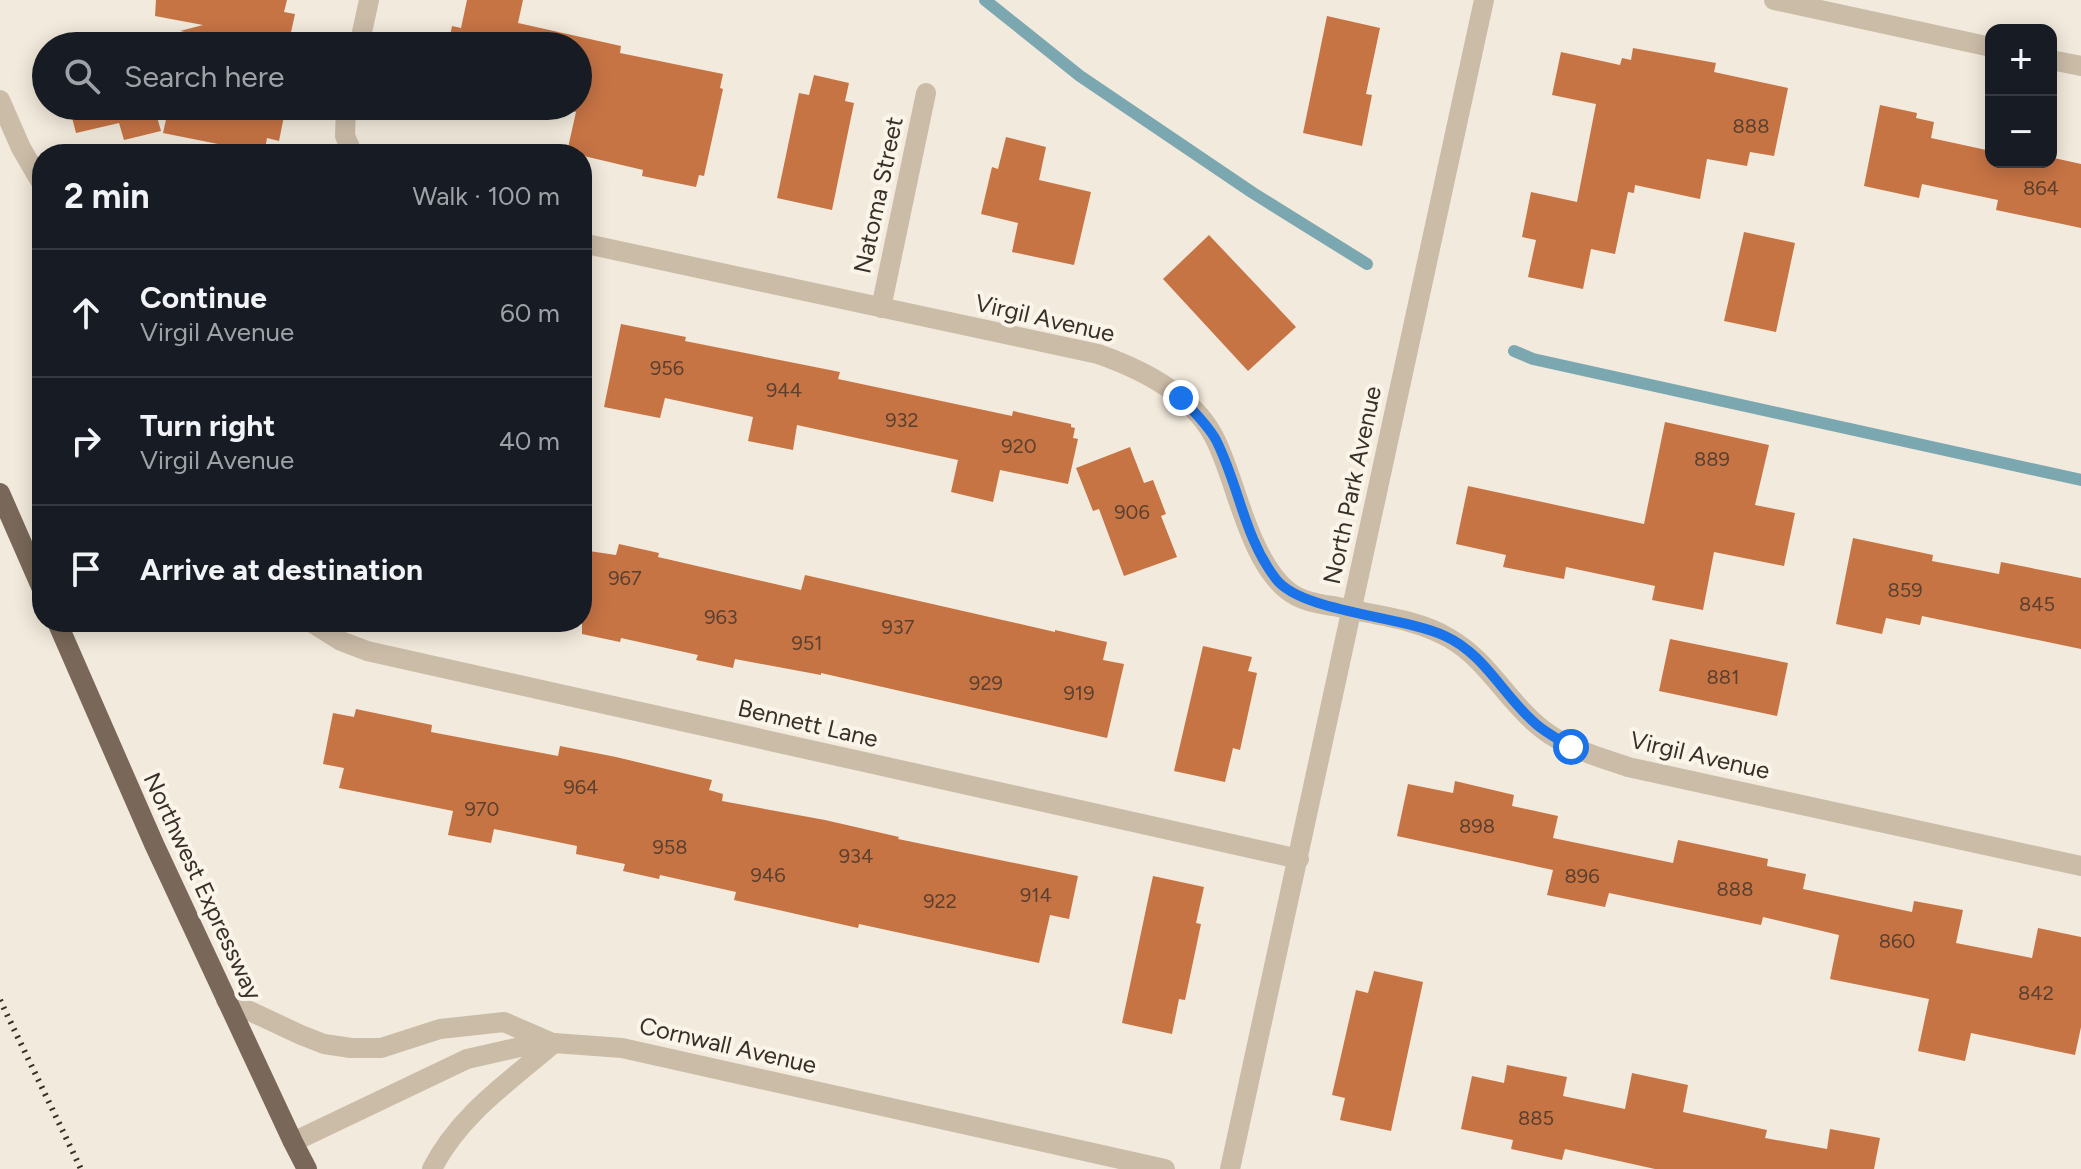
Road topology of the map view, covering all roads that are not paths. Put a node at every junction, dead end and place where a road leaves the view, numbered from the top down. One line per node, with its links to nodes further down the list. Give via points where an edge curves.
1 (369, 0): 4 (street)
2 (1484, 0): 17 (street, North Park Avenue)
3 (1774, 0): 5 (street)
4 (362, 32)
5 (1985, 46)
6 (2057, 61): 7 (street)
7 (2081, 66)
8 (926, 93): 14 (street, Natoma Street)
9 (0, 100): 12 (street)
10 (346, 120): 11 (street)
11 (349, 144)
12 (32, 167)
13 (592, 245): 14 (street, Virgil Avenue)
14 (881, 308): 17 (street, Virgil Avenue, via 1098,354 1156,379 1207,426 1248,530 1276,579 1308,601)
15 (0, 493): 16 (main road)
16 (32, 566)
17 (1352, 610): 20 (street, North Park Avenue); 21 (street, Virgil Avenue, via 1448,637 1481,661 1536,725 1601,758)
18 (61, 632): 22 (main road, Northwest Expressway)
19 (327, 632): 20 (street, Bennett Lane, via 367,651)
20 (1299, 859): 28 (street, North Park Avenue)
21 (2081, 866)
22 (226, 1000): 23 (street, via 324,1044 351,1048 381,1048 440,1029 504,1022); 24 (main road, Northwest Expressway)
23 (554, 1043): 24 (street, Cornwall Avenue, via 467,1059); 26 (street, via 470,1114 445,1143); 27 (street, Cornwall Avenue, via 622,1048)
24 (293, 1142): 25 (main road, Northwest Expressway)
25 (307, 1169)
26 (432, 1169)
27 (1165, 1169)
28 (1230, 1169)

